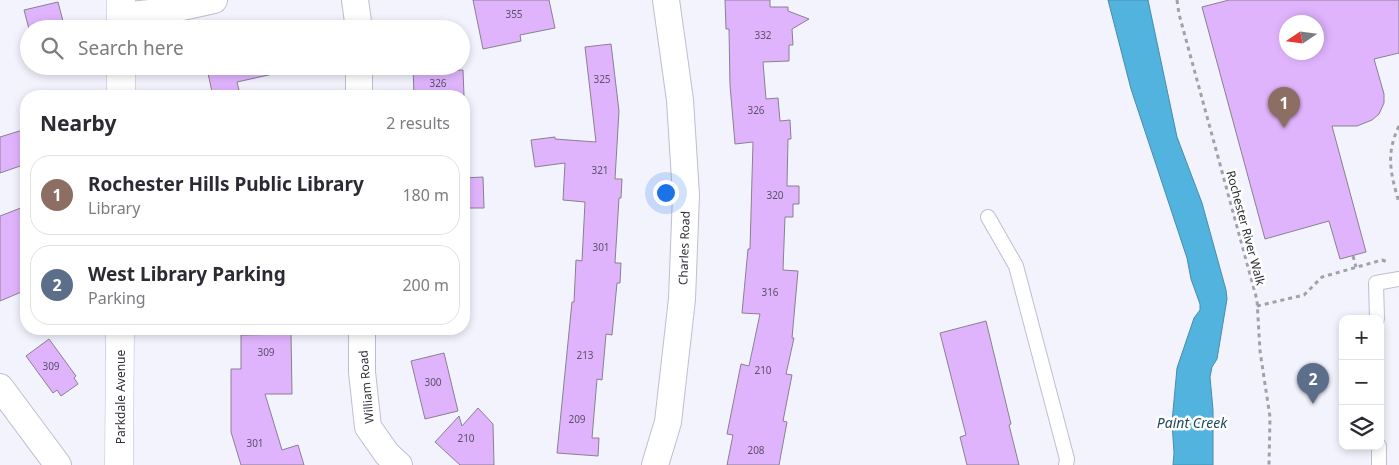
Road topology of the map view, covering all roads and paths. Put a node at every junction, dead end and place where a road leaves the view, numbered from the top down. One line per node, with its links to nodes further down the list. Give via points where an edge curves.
1 (214, 0): 5 (street, via 159,12)
2 (355, 0): 6 (street)
3 (666, 0): 27 (street, Charles Road, via 680,100 686,195 682,298 668,422)
4 (1176, 0): 18 (path, Rochester River Walk)
5 (121, 15)
6 (358, 20)
7 (121, 75): 9 (main road)
8 (359, 75): 10 (street)
9 (121, 90)
10 (359, 90)
11 (1399, 126): 12 (path, via 1392,145 1390,167)
12 (1399, 204)
13 (988, 217): 28 (lane, via 1016,266)
14 (1353, 256): 16 (path)
15 (1390, 262): 16 (path, via 1382,260)
16 (1356, 267): 18 (path, via 1322,277 1304,295)
17 (1399, 279): 19 (lane, via 1376,284)
18 (1257, 306): 29 (path, Rochester River Walk, via 1270,417)
19 (1377, 315)
20 (120, 335): 25 (main road, Parkdale Avenue)
21 (362, 335): 26 (street, William Road, via 368,427)
22 (0, 387): 24 (street)
23 (1379, 450): 30 (lane)
24 (58, 465)
25 (119, 465)
26 (399, 465)
27 (655, 465)
28 (1066, 465)
29 (1269, 465)
30 (1379, 465)

